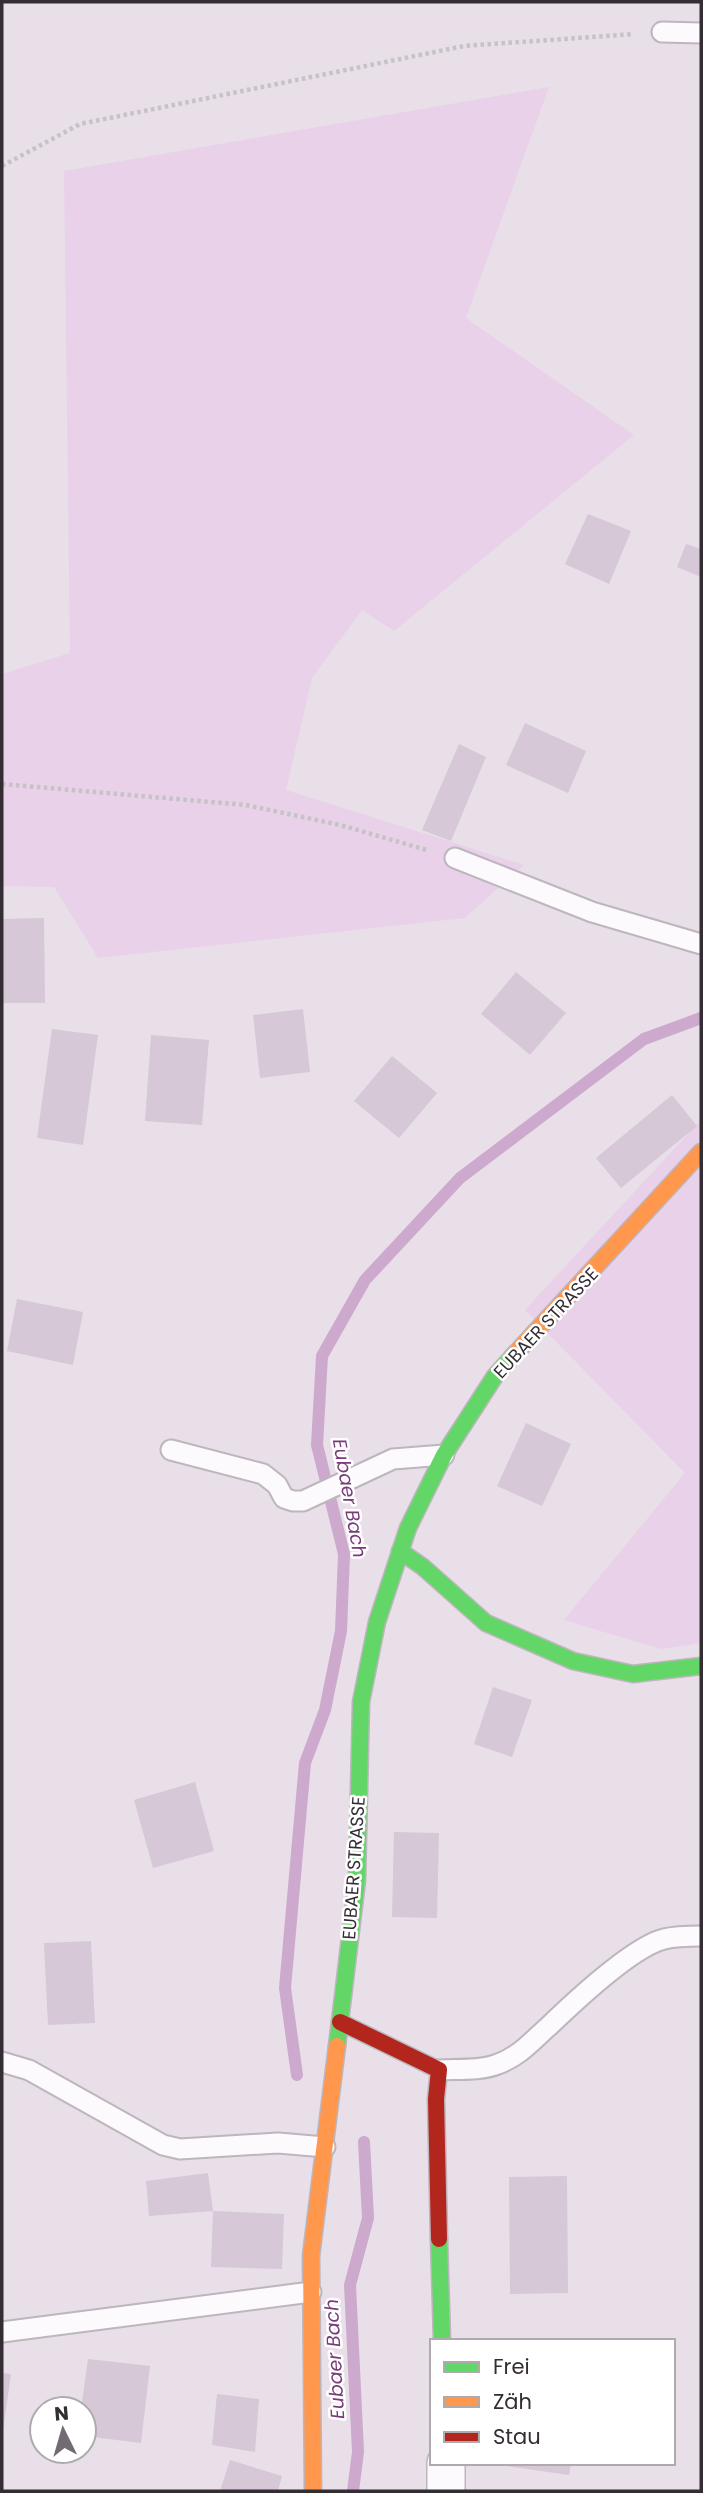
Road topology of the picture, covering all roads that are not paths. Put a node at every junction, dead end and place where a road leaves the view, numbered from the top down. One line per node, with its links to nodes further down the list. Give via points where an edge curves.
1 (662, 32): 2 (lane)
2 (701, 33)
3 (455, 858): 4 (lane, via 592,912)
4 (701, 944)
5 (701, 1152): 7 (street, EUBAER STRASSE, via 495,1376)
6 (171, 1450): 7 (lane, via 263,1474 284,1498 293,1501 303,1501 393,1459)
7 (444, 1455): 8 (street, EUBAER STRASSE)
8 (400, 1551): 9 (street, via 486,1623 573,1661 633,1674); 11 (street, EUBAER STRASSE, via 377,1622 361,1702 357,1880)
9 (701, 1666)
10 (701, 1936): 13 (lane, via 645,1947 517,2055 496,2065)
11 (340, 2022): 13 (street); 14 (street, EUBAER STRASSE)
12 (2, 2062): 14 (lane, via 29,2070 163,2146 278,2143)
13 (439, 2070): 17 (street)
14 (325, 2147): 15 (street, EUBAER STRASSE)
15 (311, 2292): 16 (lane); 19 (street, EUBAER STRASSE)
16 (2, 2332)
17 (442, 2339)
18 (446, 2465): 20 (street)
19 (313, 2491)
20 (446, 2491)

